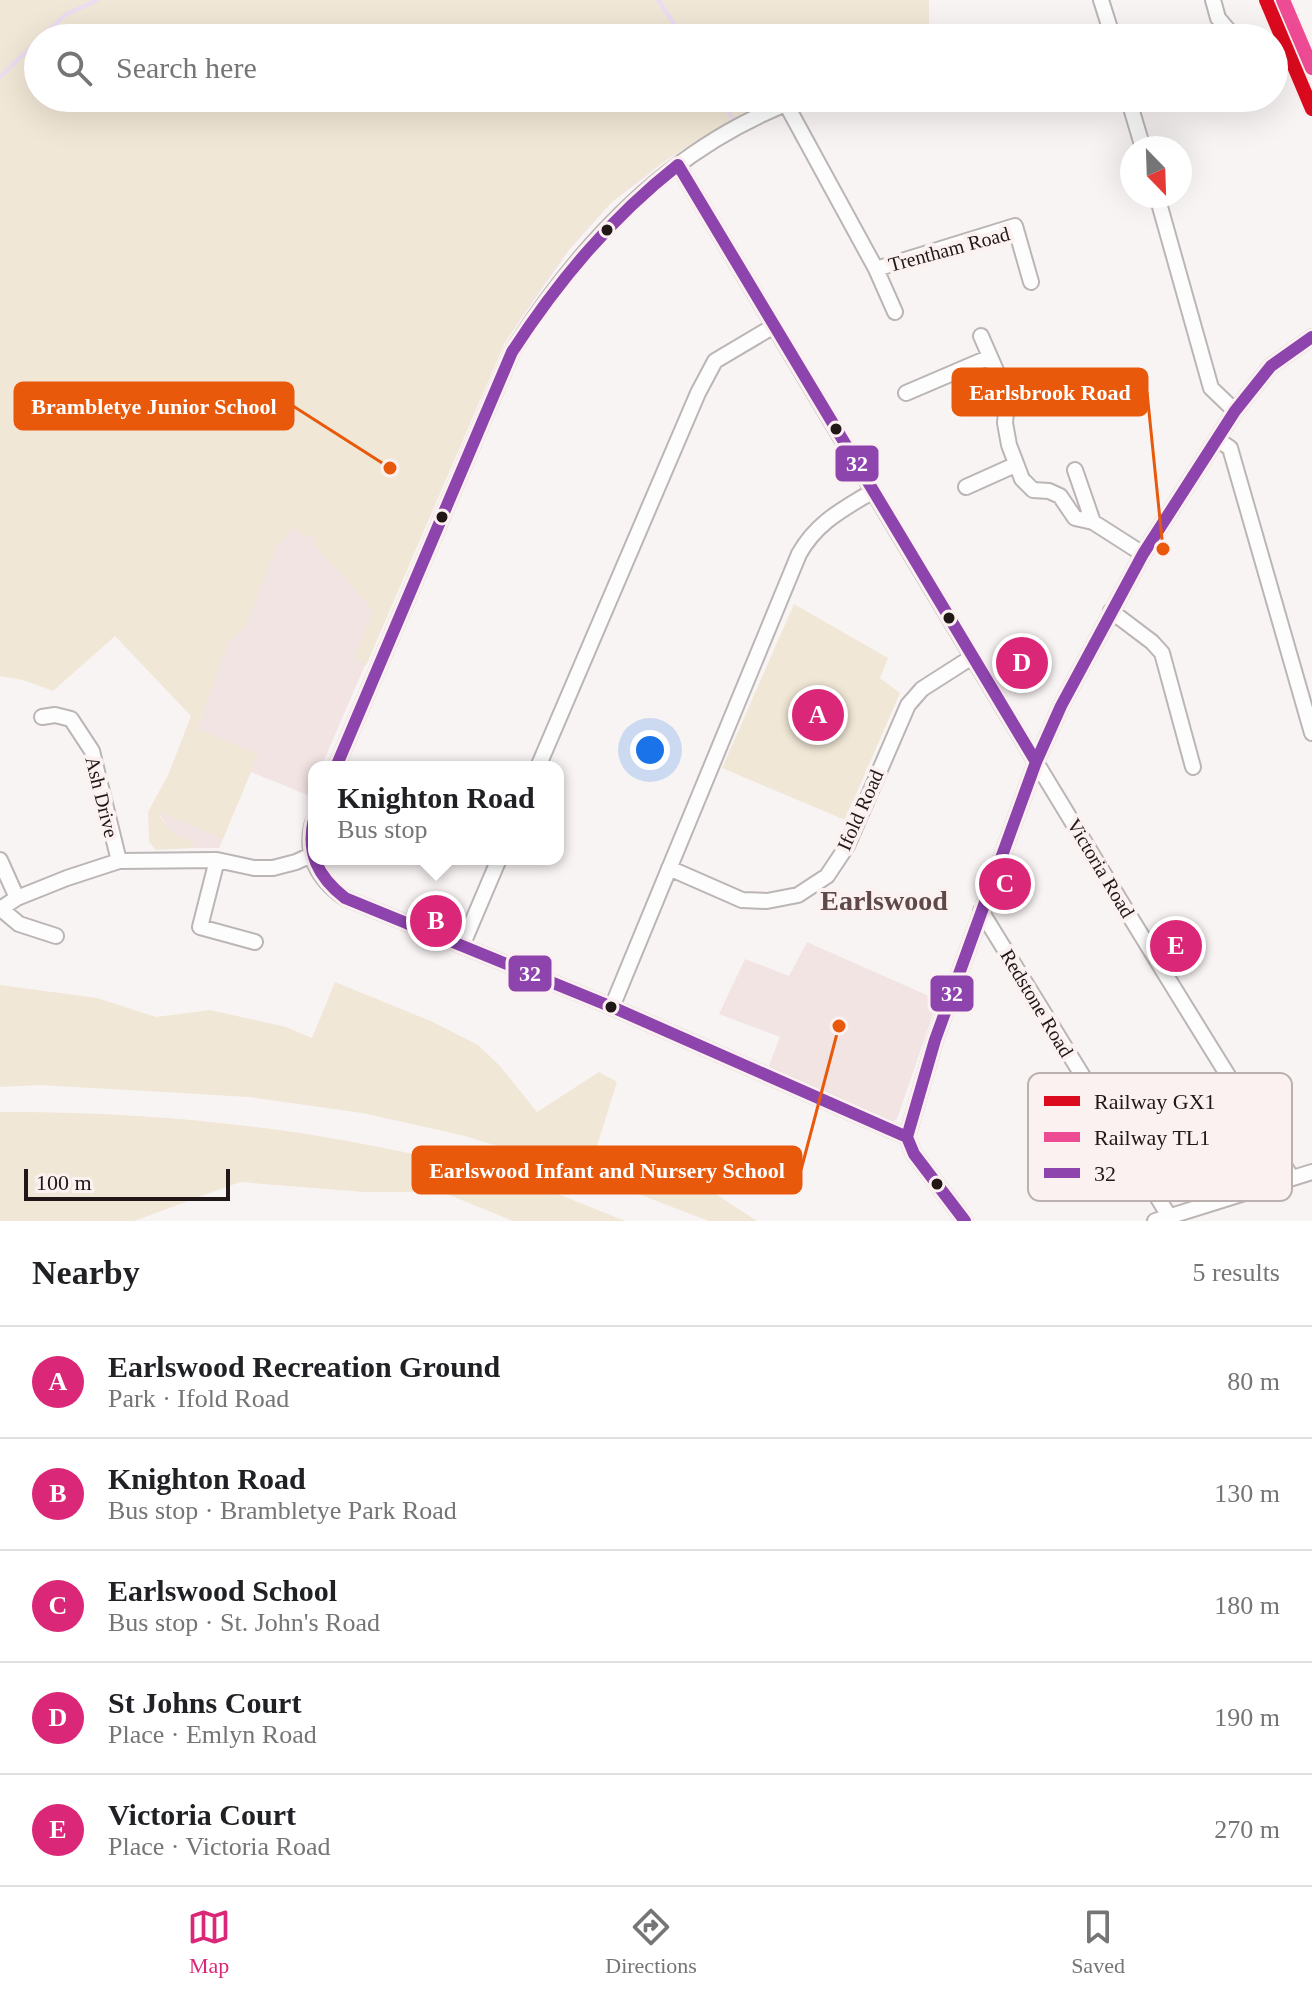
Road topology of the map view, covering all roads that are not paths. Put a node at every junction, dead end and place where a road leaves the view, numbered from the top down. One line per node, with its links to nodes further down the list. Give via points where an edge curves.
1 (1101, 0): 3 (street)
2 (1213, 0): 4 (street)
3 (1109, 24)
4 (1223, 24)
5 (768, 112): 9 (street)
6 (791, 112): 11 (street, Trentham Road)
7 (1132, 112): 8 (street)
8 (1139, 136)
9 (678, 165): 14 (street, Victoria Road); 31 (street, via 584,251 512,352)
10 (1160, 208): 19 (street, via 1211,388)
11 (876, 269): 12 (street, Trentham Road, via 1015,226); 13 (street, Trentham Road)
12 (1031, 282)
13 (895, 312)
14 (774, 326): 24 (street, Victoria Road); 32 (street, via 715,361 703,383)
15 (981, 336): 17 (street)
16 (1312, 337): 19 (street, via 1271,366)
17 (990, 357): 18 (street); 21 (street, via 1007,402 1005,423)
18 (906, 393)
19 (1235, 411): 20 (street)
20 (1218, 440): 26 (street); 30 (street, via 1230,448)
21 (1015, 465): 23 (street); 25 (street, via 1033,490 1060,496 1075,518)
22 (1075, 470): 25 (street)
23 (966, 487)
24 (873, 491): 28 (street, Victoria Road); 41 (street, via 811,533 799,554)
25 (1093, 522): 26 (street)
26 (1143, 554): 27 (street)
27 (1111, 611): 33 (street); 34 (street, via 1162,653)
28 (972, 657): 33 (street, Victoria Road); 41 (street, Ifold Road, via 922,689 908,705 847,846 827,876 798,895 742,900)
29 (42, 717): 38 (street, Ash Drive, via 71,719 92,751)
30 (1312, 733)
31 (339, 761)
32 (541, 761)
33 (1036, 762): 44 (street); 50 (street, Victoria Road)
34 (1193, 767)
35 (308, 856): 37 (street, via 273,868)
36 (0, 860): 42 (street)
37 (217, 860): 38 (street); 46 (street, via 200,927)
38 (119, 861): 42 (street)
39 (315, 865): 47 (street, via 345,898)
40 (496, 865): 47 (street)
41 (669, 868): 48 (street)
42 (17, 898): 43 (street)
43 (1, 909): 45 (street, via 19,924)
44 (981, 911): 49 (street, Redstone Road); 51 (street)
45 (56, 936)
46 (255, 942)
47 (462, 946): 48 (street)
48 (612, 1007): 51 (street)
49 (1076, 1073)
50 (1226, 1073)
51 (907, 1137): 57 (street)
52 (1312, 1172): 53 (street)
53 (1292, 1178)
54 (1151, 1201): 56 (street, Redstone Road)
55 (1219, 1201): 56 (street)
56 (1162, 1219)
57 (965, 1221)

